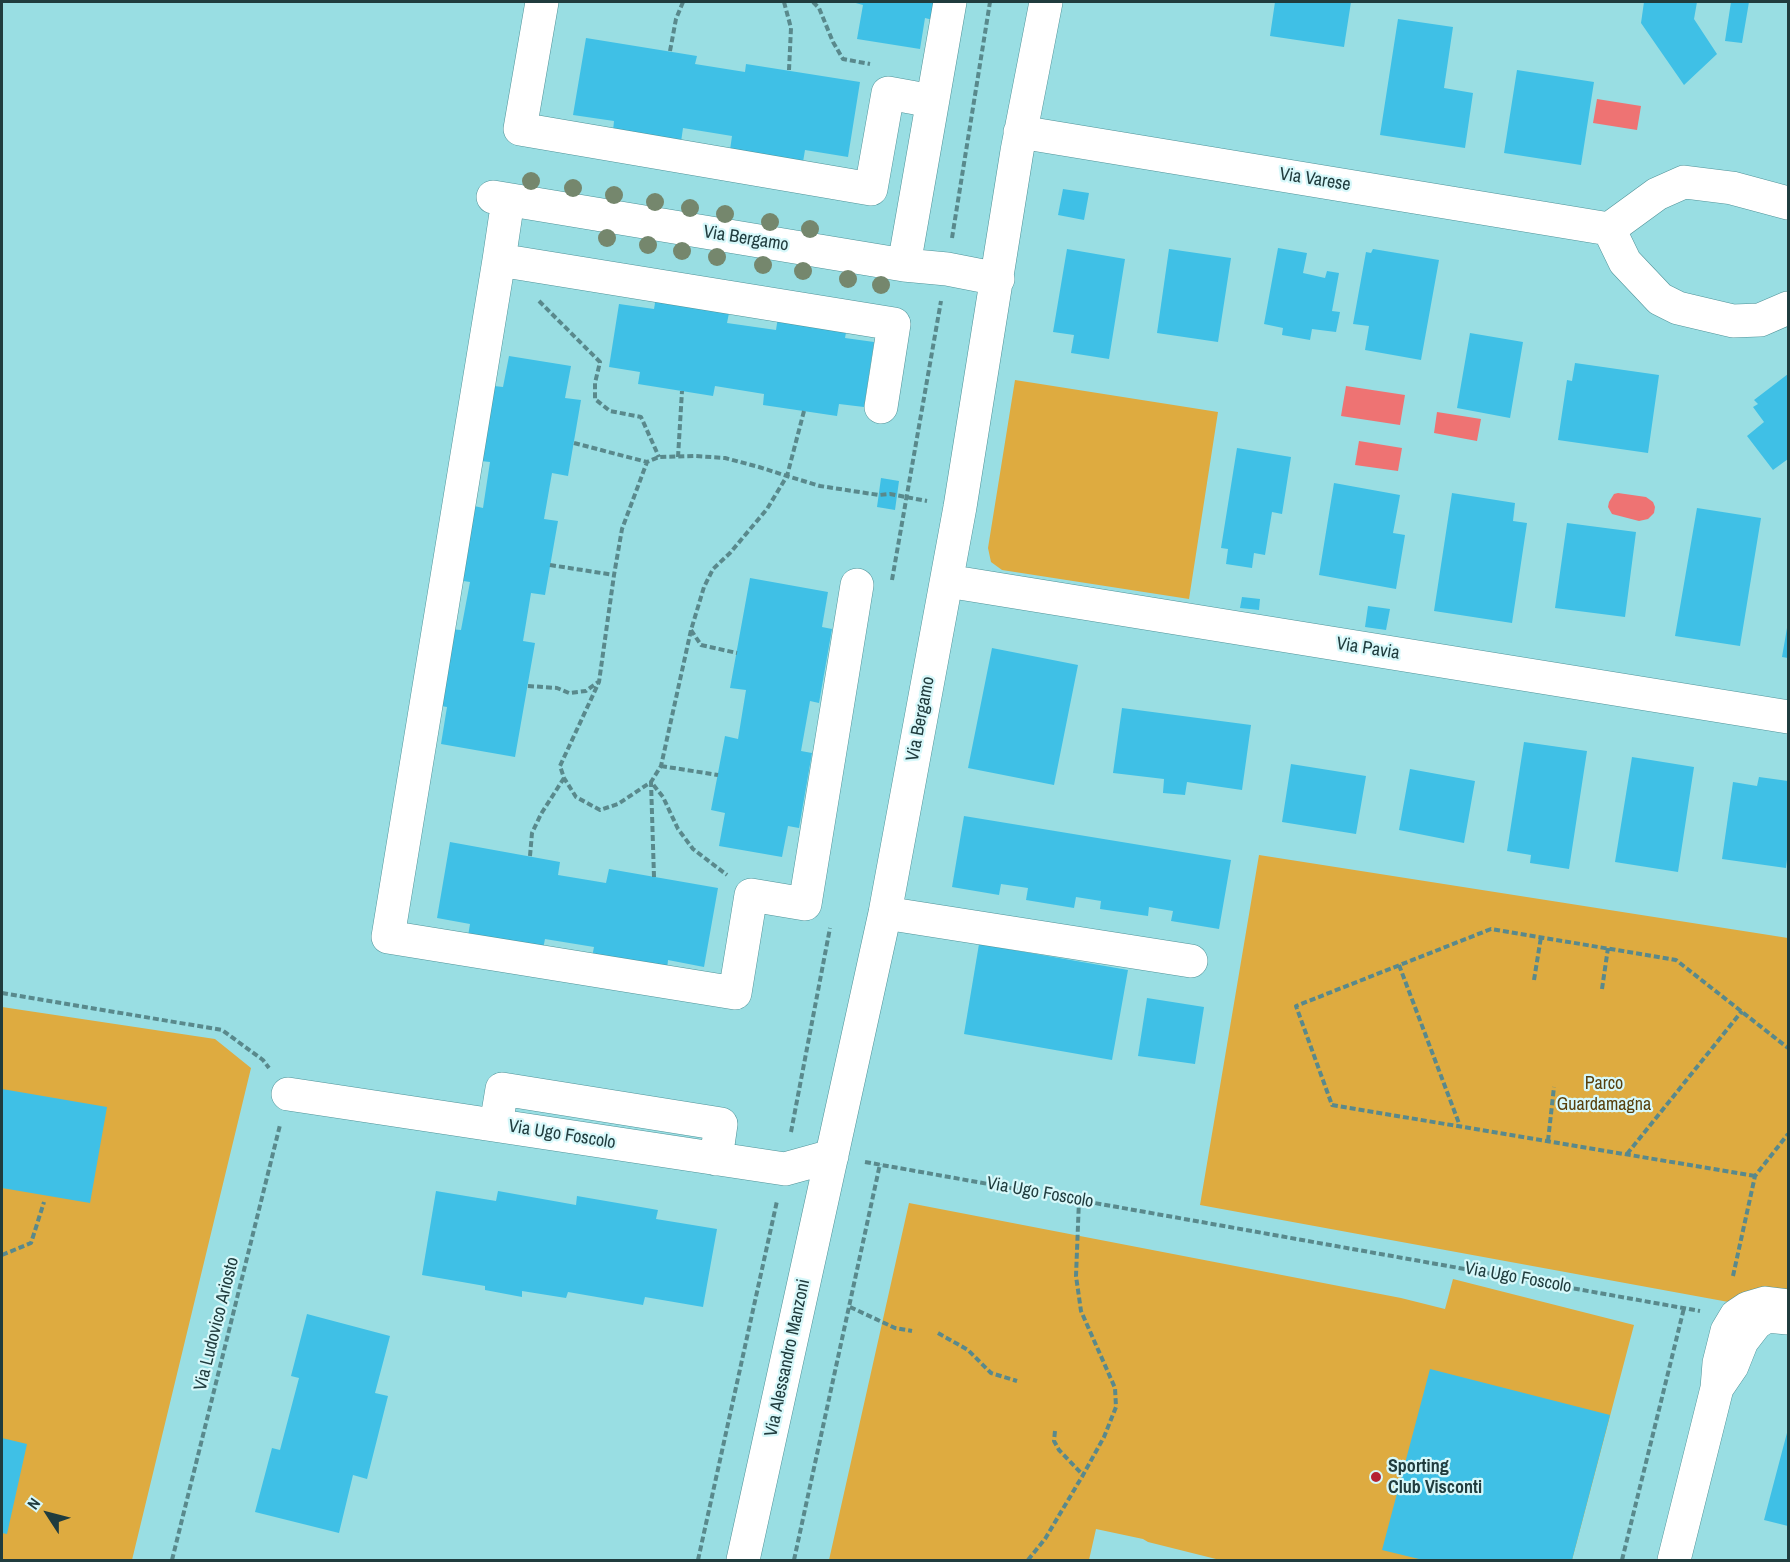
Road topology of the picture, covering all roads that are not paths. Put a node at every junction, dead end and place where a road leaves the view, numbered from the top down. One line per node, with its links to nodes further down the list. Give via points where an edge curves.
1 (542, 2): 4 (street, via 520,129 871,189 888,93)
2 (950, 2): 4 (street)
3 (1046, 2): 5 (street, Via Bergamo)
4 (932, 101): 9 (street)
5 (1020, 132): 7 (street, Via Varese); 10 (street, Via Bergamo)
6 (1788, 203): 7 (street, via 1757,193 1684,182 1657,194)
7 (1609, 229): 11 (street, via 1625,262 1660,299 1678,308 1733,321 1760,320)
8 (499, 260): 9 (street, Via Bergamo, via 500,199); 12 (street, via 894,324); 14 (street, via 388,937 735,993 751,895 805,904)
9 (904, 265): 10 (street, Via Bergamo)
10 (998, 279): 13 (street, Via Bergamo)
11 (1788, 308)
12 (880, 407)
13 (947, 582): 15 (street, Via Pavia); 16 (street, Via Bergamo)
14 (857, 585)
15 (1788, 717)
16 (885, 913): 17 (street); 19 (street, Via Bergamo)
17 (1191, 961)
18 (288, 1094): 19 (street, Via Ugo Foscolo, via 785,1169)
19 (832, 1155): 23 (street, Via Alessandro Manzoni)
20 (1788, 1306): 22 (street, via 1765,1303 1731,1315)
21 (1788, 1318): 22 (street, via 1767,1316 1756,1323)
22 (1717, 1388): 24 (street)
23 (743, 1560)
24 (1674, 1560)

